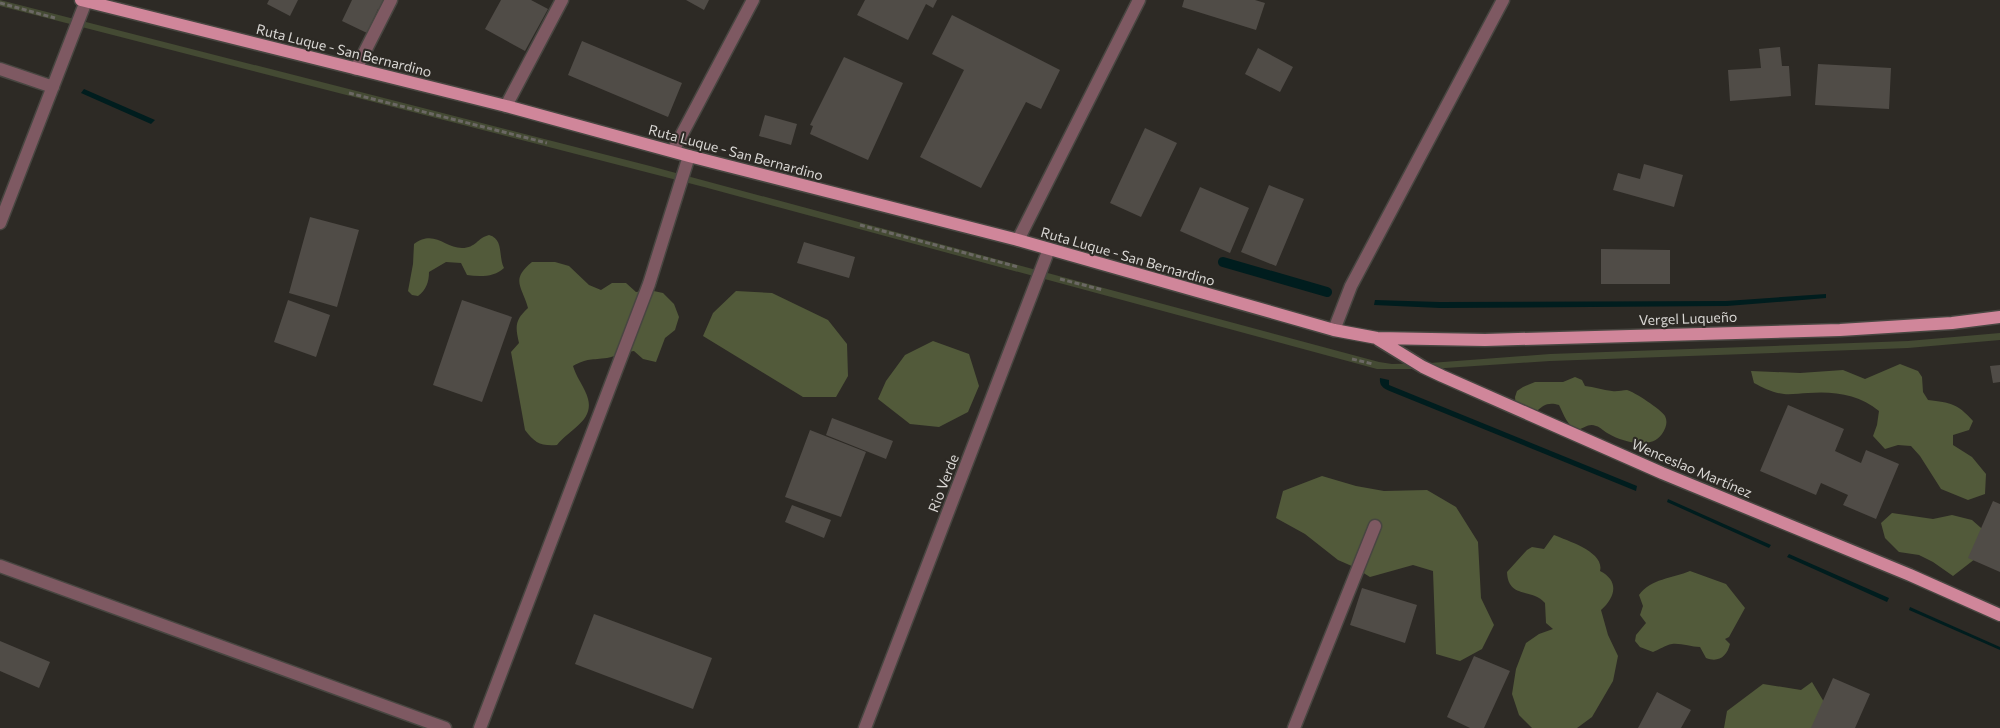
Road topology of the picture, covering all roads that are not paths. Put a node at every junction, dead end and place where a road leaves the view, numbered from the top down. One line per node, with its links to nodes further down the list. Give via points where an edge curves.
1 (391, 0): 8 (street)
2 (562, 0): 10 (street)
3 (753, 0): 11 (street)
4 (1139, 0): 14 (street)
5 (1504, 0): 17 (street, via 1351,286)
6 (84, 1): 8 (main road, Ruta Luque - San Bernardino); 9 (street)
7 (0, 69): 9 (street)
8 (356, 69): 10 (main road, Ruta Luque - San Bernardino)
9 (53, 87): 13 (street)
10 (506, 106): 11 (main road, Ruta Luque - San Bernardino)
11 (674, 151): 12 (main road, Ruta Luque - San Bernardino)
12 (688, 156): 14 (main road, Ruta Luque - San Bernardino); 23 (street, via 649,284)
13 (0, 223)
14 (1018, 240): 15 (main road, Ruta Luque - San Bernardino)
15 (1049, 249): 17 (main road, Ruta Luque - San Bernardino); 24 (street, Rio Verde)
16 (2000, 317): 18 (main road, Vergel Luqueño, via 1840,330 1485,340)
17 (1334, 330): 18 (main road, Ruta Luque - San Bernardino)
18 (1377, 338): 21 (main road, Wenceslao Martínez, via 1442,376)
19 (1374, 526): 25 (street)
20 (0, 566): 22 (street)
21 (2000, 616)
22 (445, 728)
23 (480, 728)
24 (865, 728)
25 (1294, 728)

